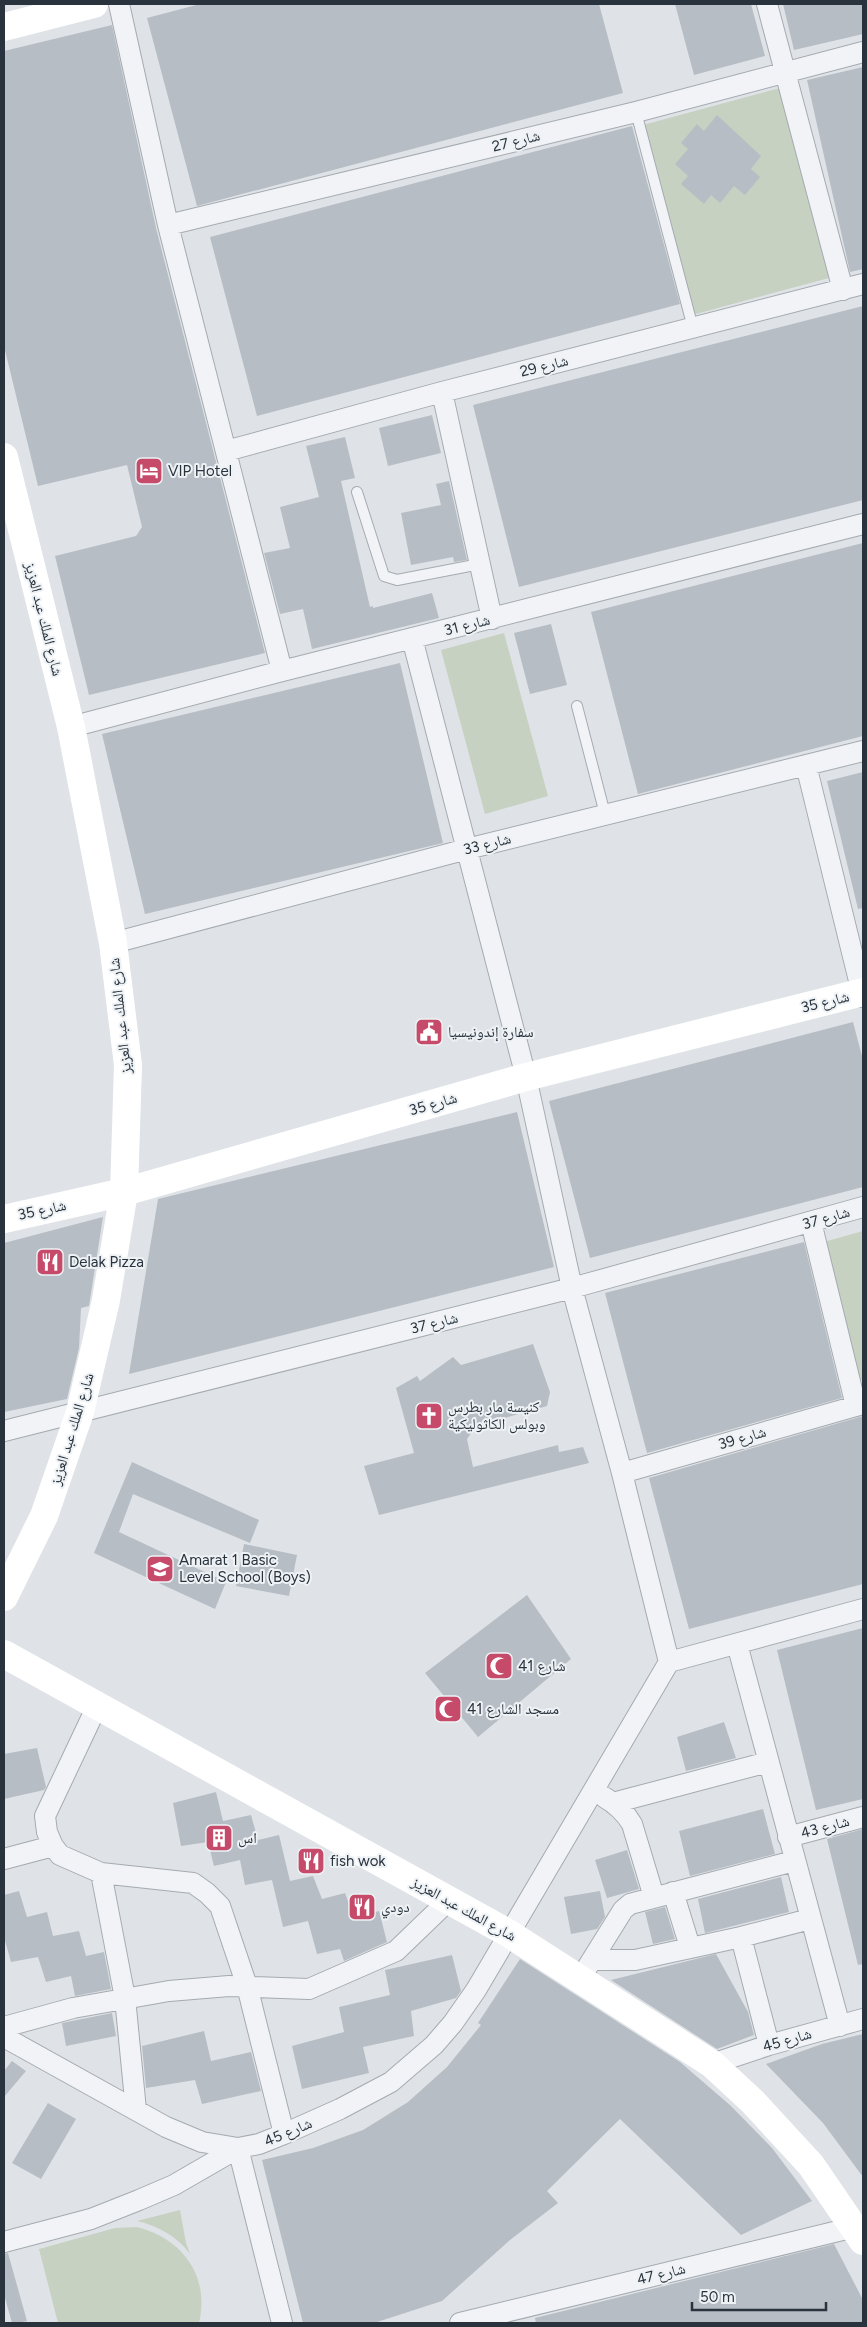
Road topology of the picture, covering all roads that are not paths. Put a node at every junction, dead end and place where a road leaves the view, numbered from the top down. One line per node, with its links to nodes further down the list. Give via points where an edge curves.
1 (94, 4): 4 (street)
2 (120, 4): 8 (street)
3 (767, 4): 6 (street)
4 (4, 27)
5 (863, 52): 6 (street, شارع 27)
6 (786, 71): 7 (street, شارع 27); 10 (street)
7 (636, 112): 8 (street, شارع 27); 11 (lane)
8 (168, 225): 13 (street)
9 (863, 284): 10 (street, شارع 29)
10 (843, 290): 11 (street, شارع 29)
11 (693, 328): 12 (street, شارع 29)
12 (442, 392): 13 (street, شارع 29); 18 (street)
13 (226, 451): 21 (street)
14 (4, 457): 16 (street, شارع الملك عبد العزيز)
15 (358, 492): 18 (lane, via 384,576 397,580)
16 (10, 510): 23 (street, شارع الملك عبد العزيز)
17 (863, 524): 19 (street, شارع 31)
18 (480, 564): 19 (street)
19 (492, 618): 20 (street, شارع 31)
20 (412, 638): 21 (street, شارع 31); 27 (street)
21 (282, 670): 23 (street, شارع 31)
22 (577, 706): 26 (lane)
23 (72, 727): 28 (street, شارع الملك عبد العزيز)
24 (863, 751): 25 (street, شارع 33)
25 (806, 765): 26 (street, شارع 33); 29 (street)
26 (605, 814): 27 (street, شارع 33)
27 (467, 849): 28 (street, شارع 33); 30 (street)
28 (113, 943): 31 (street, شارع الملك عبد العزيز, via 128,1065)
29 (863, 994): 30 (street, شارع 35)
30 (526, 1077): 31 (street, شارع 35); 35 (street)
31 (124, 1192): 33 (street, شارع 35); 37 (street, شارع الملك عبد العزيز, via 106,1300)
32 (863, 1207): 34 (street, شارع 37)
33 (4, 1219)
34 (811, 1222): 35 (street, شارع 37); 36 (street)
35 (572, 1288): 37 (street, شارع 37); 39 (street)
36 (860, 1405): 39 (street, شارع 39)
37 (80, 1412): 38 (street, شارع 37); 40 (street, شارع الملك عبد العزيز, via 44,1516)
38 (4, 1431)
39 (622, 1473): 44 (street)
40 (4, 1597)
41 (863, 1609): 42 (street)
42 (737, 1644): 44 (street); 46 (street)
43 (4, 1654): 45 (street, شارع الملك عبد العزيز)
44 (670, 1662): 47 (street, شارع 45)
45 (97, 1706): 51 (street, via 45,1816); 57 (street, شارع الملك عبد العزيز)
46 (768, 1762): 48 (street); 50 (street)
47 (592, 1791): 48 (street); 59 (street, شارع 45)
48 (613, 1803): 56 (street, via 632,1824)
49 (863, 1817): 50 (street, شارع 43)
50 (788, 1837): 53 (street)
51 (53, 1846): 52 (street); 54 (street, via 60,1856)
52 (4, 1859)
53 (794, 1861): 55 (street); 58 (street)
54 (100, 1873): 63 (street, via 193,1883 207,1893 220,1906); 64 (street)
55 (673, 1892): 56 (street); 61 (street)
56 (654, 1897): 62 (street, via 630,1904 623,1910)
57 (449, 1900): 59 (street, شارع الملك عبد العزيز); 63 (street, via 396,1951 320,1986 297,1990)
58 (810, 1919): 60 (street); 66 (street)
59 (508, 1933): 62 (street, شارع الملك عبد العزيز); 72 (street, شارع 45, via 453,2023 411,2067 340,2110)
60 (740, 1937): 61 (street); 69 (street)
61 (690, 1947): 62 (street)
62 (586, 1970): 70 (street, شارع الملك عبد العزيز)
63 (246, 1986): 64 (street, via 169,1991); 72 (street)
64 (125, 1998): 67 (street); 71 (street)
65 (863, 2019): 66 (street, شارع 45)
66 (840, 2026): 69 (street, شارع 45)
67 (4, 2027)
68 (4, 2037): 71 (street)
69 (769, 2045): 70 (street, شارع 45)
70 (712, 2064): 74 (street, شارع الملك عبد العزيز, via 753,2102 811,2165)
71 (136, 2110): 73 (street, via 202,2142)
72 (284, 2134): 73 (street, شارع 45, via 260,2144)
73 (238, 2148): 75 (street, شارع 45, via 174,2185 139,2200 91,2219); 77 (street)
74 (861, 2231): 76 (street, شارع 47)
75 (4, 2242)
76 (484, 2320): 78 (street, شارع 47)
77 (282, 2323)
78 (460, 2323)

